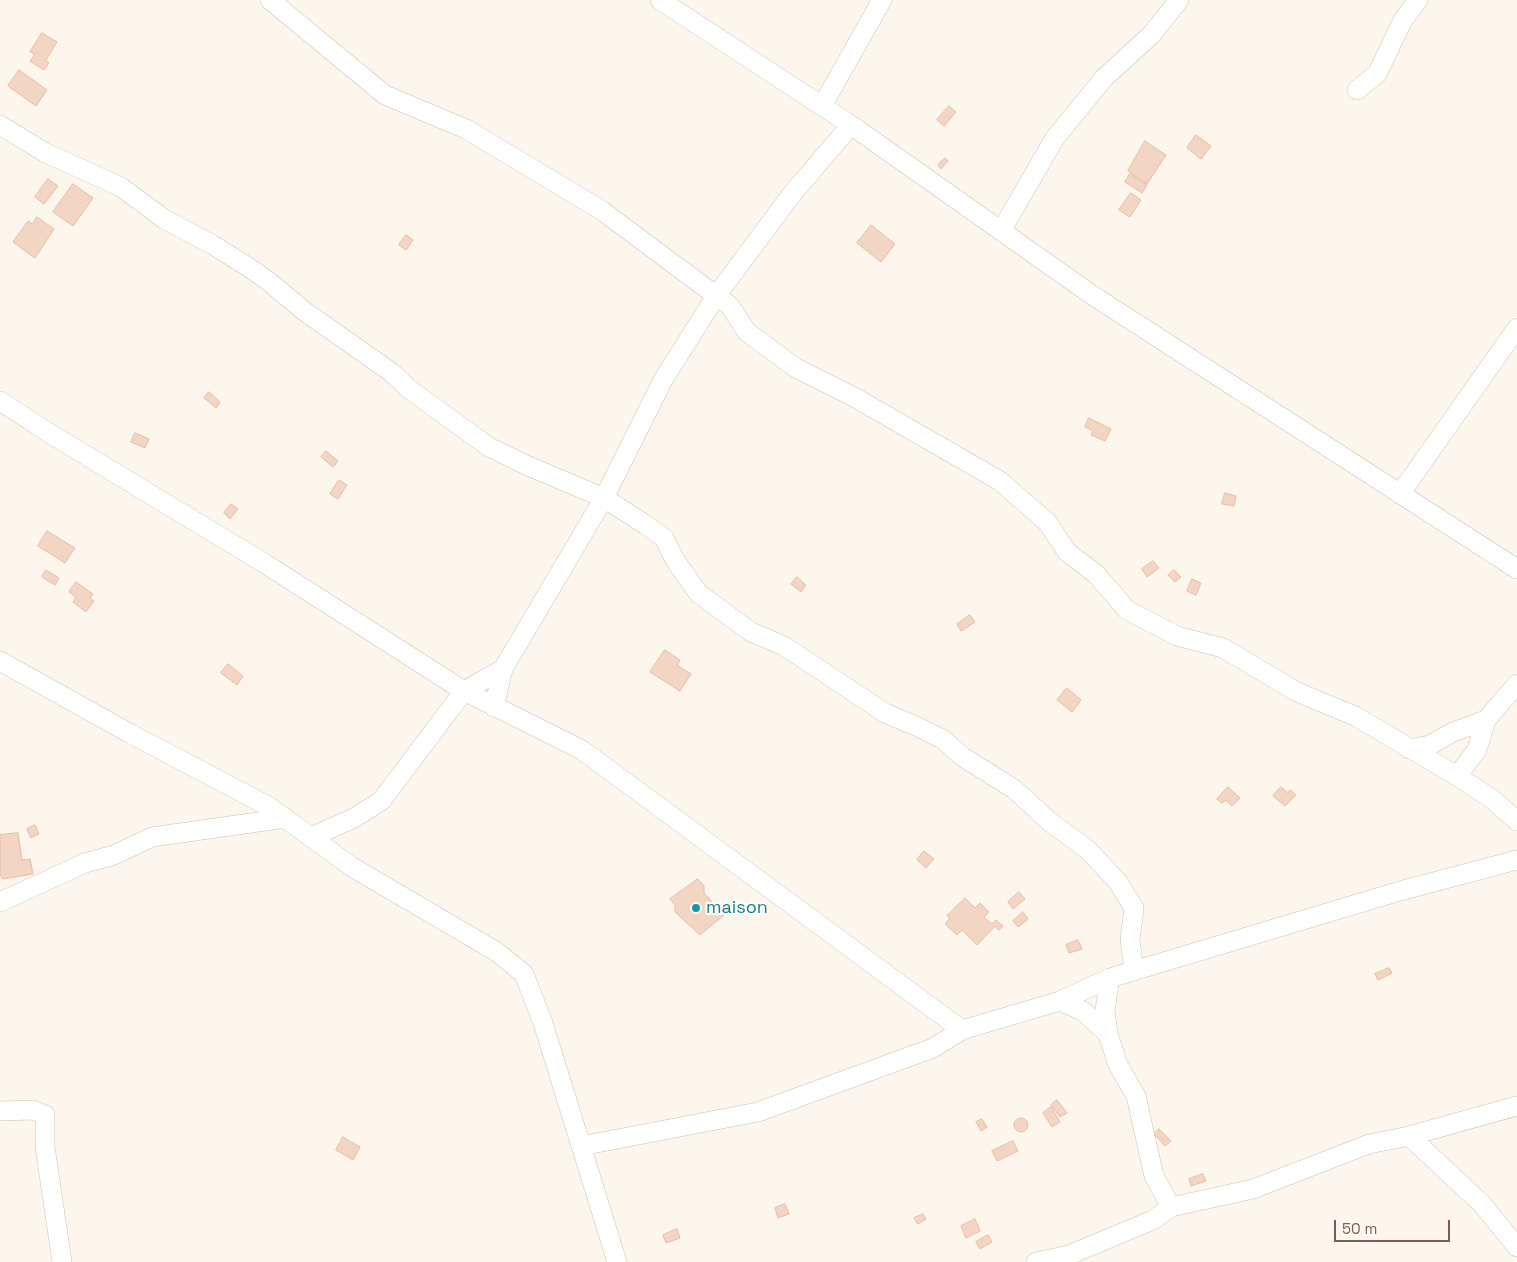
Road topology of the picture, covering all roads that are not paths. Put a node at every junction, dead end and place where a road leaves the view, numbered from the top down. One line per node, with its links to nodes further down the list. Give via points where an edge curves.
1 (270, 0): 11 (street, via 385,95 466,129 593,205)
2 (660, 0): 7 (street)
3 (882, 0): 7 (street)
4 (1179, 0): 10 (street, via 1151,36 1104,78 1055,138)
5 (1418, 0): 6 (street, via 1403,20 1377,74)
6 (1357, 90)
7 (822, 106): 9 (street)
8 (0, 125): 15 (street, via 44,152 121,187 164,219 245,265 489,447)
9 (851, 125): 10 (street); 11 (street, via 792,194)
10 (1001, 231): 14 (street, via 1092,295)
11 (716, 296): 15 (street, via 663,380); 23 (street, via 730,306 747,332 796,368 854,397 1000,481 1048,523 1067,552 1096,574 1127,610 1177,636 1223,648 1297,692 1356,716)
12 (1517, 328): 14 (street)
13 (0, 401): 20 (street, via 264,563)
14 (1400, 494): 16 (street)
15 (604, 498): 18 (street); 30 (street, via 664,538 698,593 751,632 784,646 885,714 942,740 1014,789 1050,822 1088,850 1118,882 1134,908 1130,940)
16 (1517, 569)
17 (0, 661): 25 (street)
18 (503, 669): 20 (street); 21 (street)
19 (1517, 684): 22 (street)
20 (464, 691): 21 (street); 27 (street, via 381,801 354,818)
21 (494, 707): 33 (street, via 582,750)
22 (1486, 720): 23 (street, via 1430,745); 24 (street, via 1477,750)
23 (1409, 749): 24 (street)
24 (1457, 776): 26 (street)
25 (286, 818): 27 (street); 29 (street, via 152,837)
26 (1517, 821)
27 (311, 837): 38 (street, via 389,890 497,952 524,974 543,1023)
28 (1517, 860): 30 (street, via 1400,891)
29 (0, 902)
30 (1134, 971): 31 (street)
31 (1110, 978): 32 (street); 34 (street, via 1105,1010)
32 (1060, 1001): 33 (street); 34 (street, via 1083,1011)
33 (962, 1030): 38 (street, via 933,1048 758,1112)
34 (1108, 1034): 39 (street, via 1118,1065 1136,1096 1154,1176)
35 (1517, 1106): 37 (street)
36 (0, 1112): 41 (street, via 33,1110 45,1114 45,1147)
37 (1409, 1136): 39 (street, via 1369,1144 1254,1189); 40 (street, via 1482,1204)
38 (581, 1146): 42 (street)
39 (1171, 1207): 43 (street, via 1153,1220 1069,1255)
40 (1517, 1247)
41 (62, 1262)
42 (617, 1262)
43 (1036, 1262)

